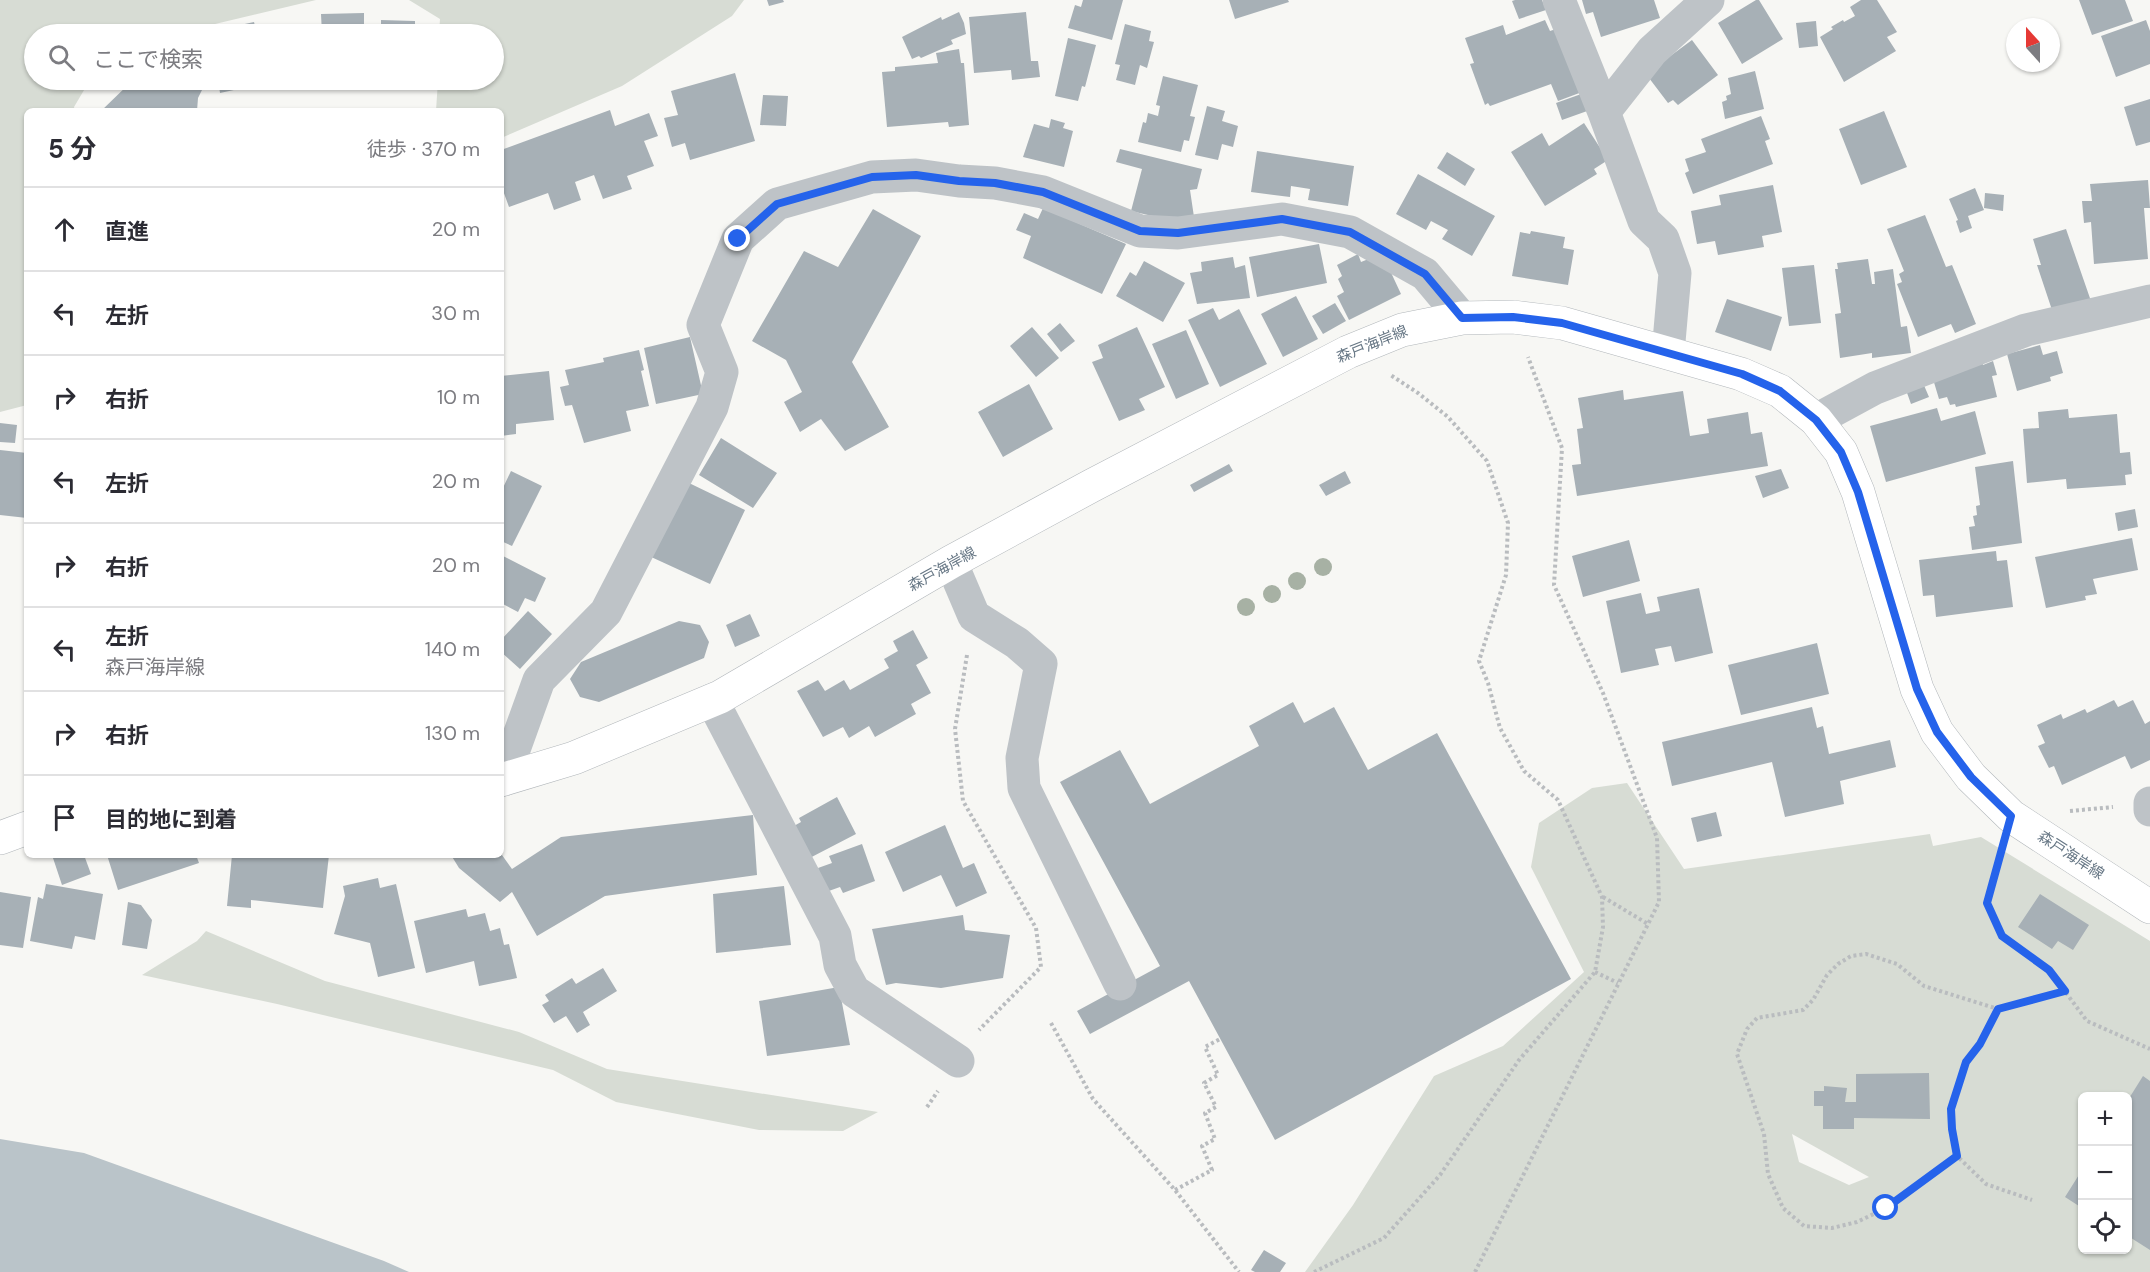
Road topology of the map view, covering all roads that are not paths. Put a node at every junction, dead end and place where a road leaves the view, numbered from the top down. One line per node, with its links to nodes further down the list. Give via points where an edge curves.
1 (1558, 0): 3 (street)
2 (1708, 0): 3 (street, via 1652,51)
3 (1604, 112): 6 (street, via 1644,221 1664,239 1675,273)
4 (2150, 301): 7 (street, via 2026,330 1875,388)
5 (1462, 318): 6 (main road, 森戸海岸線, via 1513,317 1562,323); 8 (main road, 森戸海岸線, via 1402,330 1348,352); 10 (street, via 1425,274 1350,232 1282,219 1178,233 1140,231 1043,192 916,175 872,177 777,204 738,239 703,325 722,372 712,407 606,612 539,680)
6 (1668, 353): 7 (main road, 森戸海岸線, via 1742,374 1780,391)
7 (1816, 420): 14 (main road, 森戸海岸線, via 1841,452 1858,492 1917,689 1937,732 1971,777 2011,816)
8 (951, 562): 9 (main road, 森戸海岸線); 15 (street, via 974,616 1017,643 1041,664 1022,758 1024,788)
9 (712, 700): 11 (main road, 森戸海岸線, via 574,758); 16 (street, via 835,936 840,965 854,991)
10 (504, 775)
11 (504, 779)
12 (24, 829): 13 (main road)
13 (0, 838)
14 (2150, 907)
15 (1120, 984)
16 (958, 1061)

